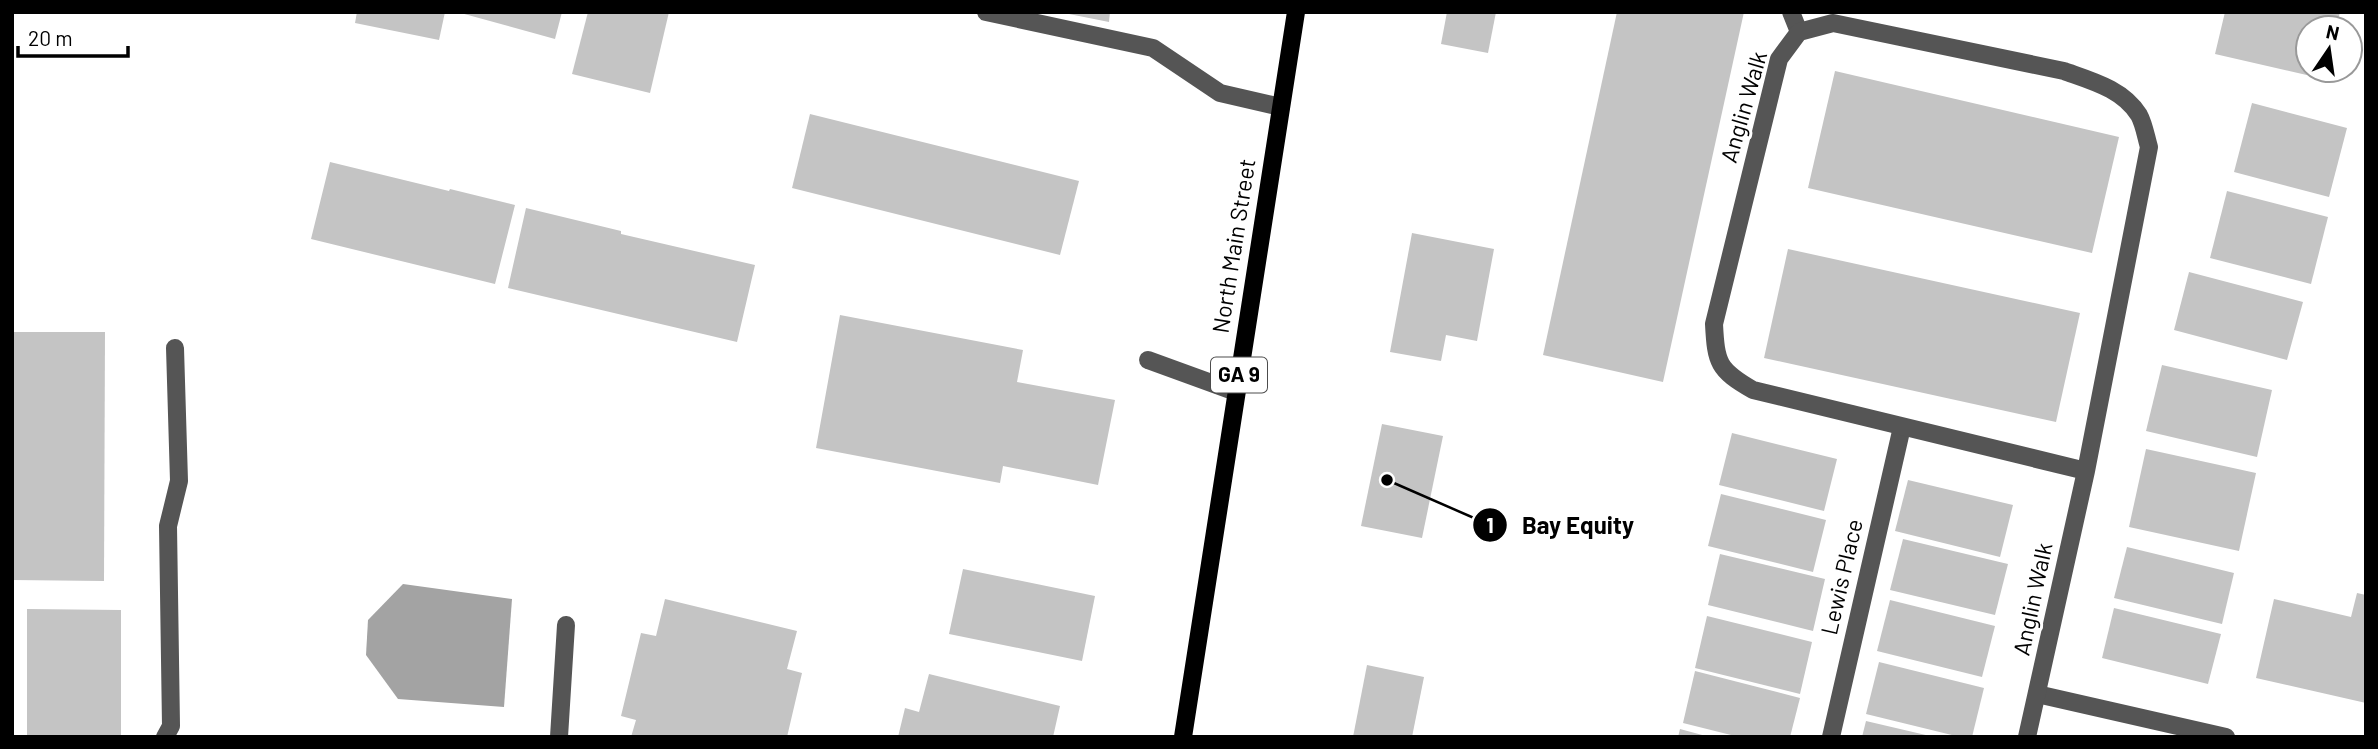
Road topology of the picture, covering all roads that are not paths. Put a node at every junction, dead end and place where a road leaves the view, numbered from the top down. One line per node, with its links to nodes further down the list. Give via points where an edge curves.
1 (986, 12): 5 (street, via 1153,48 1220,93)
2 (1296, 12): 5 (main road, North Main Street / GA 9)
3 (1791, 12): 4 (street)
4 (1799, 32): 9 (street, Anglin Walk, via 1779,59 1770,91 1714,324 1715,354 1730,377 1752,390); 10 (street, Anglin Walk, via 1833,23 2064,71 2123,96 2140,117 2149,147)
5 (1281, 107): 8 (main road, North Main Street / GA 9)
6 (175, 348): 14 (street, via 179,481 168,526 171,726)
7 (1147, 360): 8 (street)
8 (1236, 392): 16 (main road, North Main Street / GA 9)
9 (1902, 427): 10 (street, Anglin Walk); 17 (street, Lewis Place)
10 (2086, 471): 12 (street, Anglin Walk)
11 (566, 625): 15 (street)
12 (2037, 694): 13 (street); 18 (street, Anglin Walk)
13 (2219, 736)
14 (165, 737)
15 (559, 737)
16 (1183, 737)
17 (1830, 737)
18 (2026, 737)

